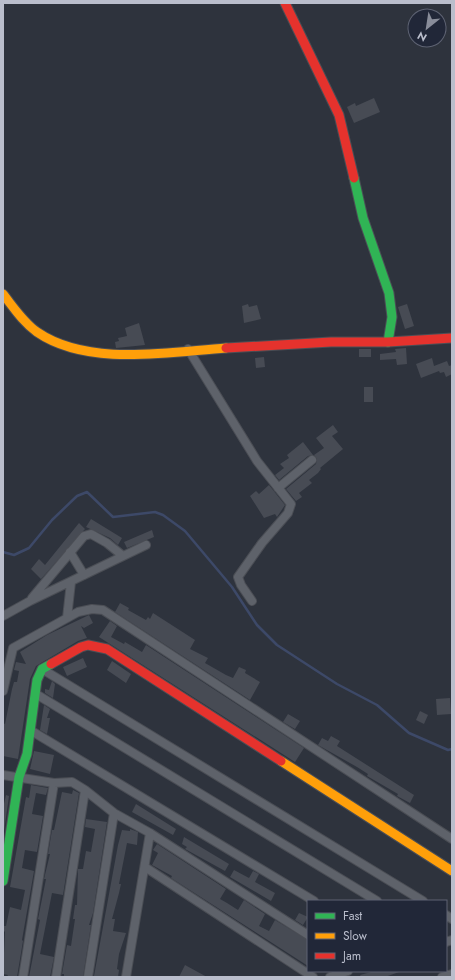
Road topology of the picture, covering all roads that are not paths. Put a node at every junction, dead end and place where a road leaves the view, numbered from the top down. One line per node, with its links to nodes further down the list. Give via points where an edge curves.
1 (285, 3): 4 (street, via 339,115 363,218 389,293 392,317)
2 (3, 294): 5 (street, via 28,325 66,346 112,354)
3 (452, 338): 4 (street)
4 (388, 342): 5 (street, via 331,342)
5 (188, 350): 7 (street, via 257,461)
6 (312, 460): 7 (street)
7 (278, 488): 14 (street, via 291,504 288,513 262,543 238,577)
8 (146, 545): 10 (street)
9 (70, 552): 10 (street, via 84,536 90,534 107,543); 11 (street); 13 (street)
10 (122, 556): 11 (street)
11 (84, 575): 12 (street)
12 (71, 582): 13 (street); 16 (street)
13 (30, 601): 15 (street)
14 (252, 601)
15 (3, 616)
16 (67, 618): 18 (street, via 13,648); 27 (street, via 78,612 103,610)
17 (42, 669): 19 (street, via 37,680); 29 (street, via 81,646 107,649); 33 (street)
18 (3, 691)
19 (36, 694): 20 (street); 32 (street)
20 (30, 730): 22 (street, via 27,754); 31 (street)
21 (3, 774): 22 (street)
22 (19, 777): 23 (street); 30 (street)
23 (54, 782): 24 (street, via 72,782); 37 (street)
24 (85, 790): 25 (street); 38 (street)
25 (114, 813): 26 (street); 39 (street)
26 (150, 833): 28 (street); 34 (street)
27 (452, 839)
28 (145, 867): 40 (street); 41 (street)
29 (452, 871)
30 (3, 880)
31 (312, 900)
32 (375, 900)
33 (421, 900)
34 (307, 934)
35 (345, 972): 42 (street)
36 (452, 974): 43 (street)
37 (23, 977)
38 (56, 977)
39 (88, 977)
40 (126, 977)
41 (313, 977)
42 (330, 977)
43 (442, 977)

